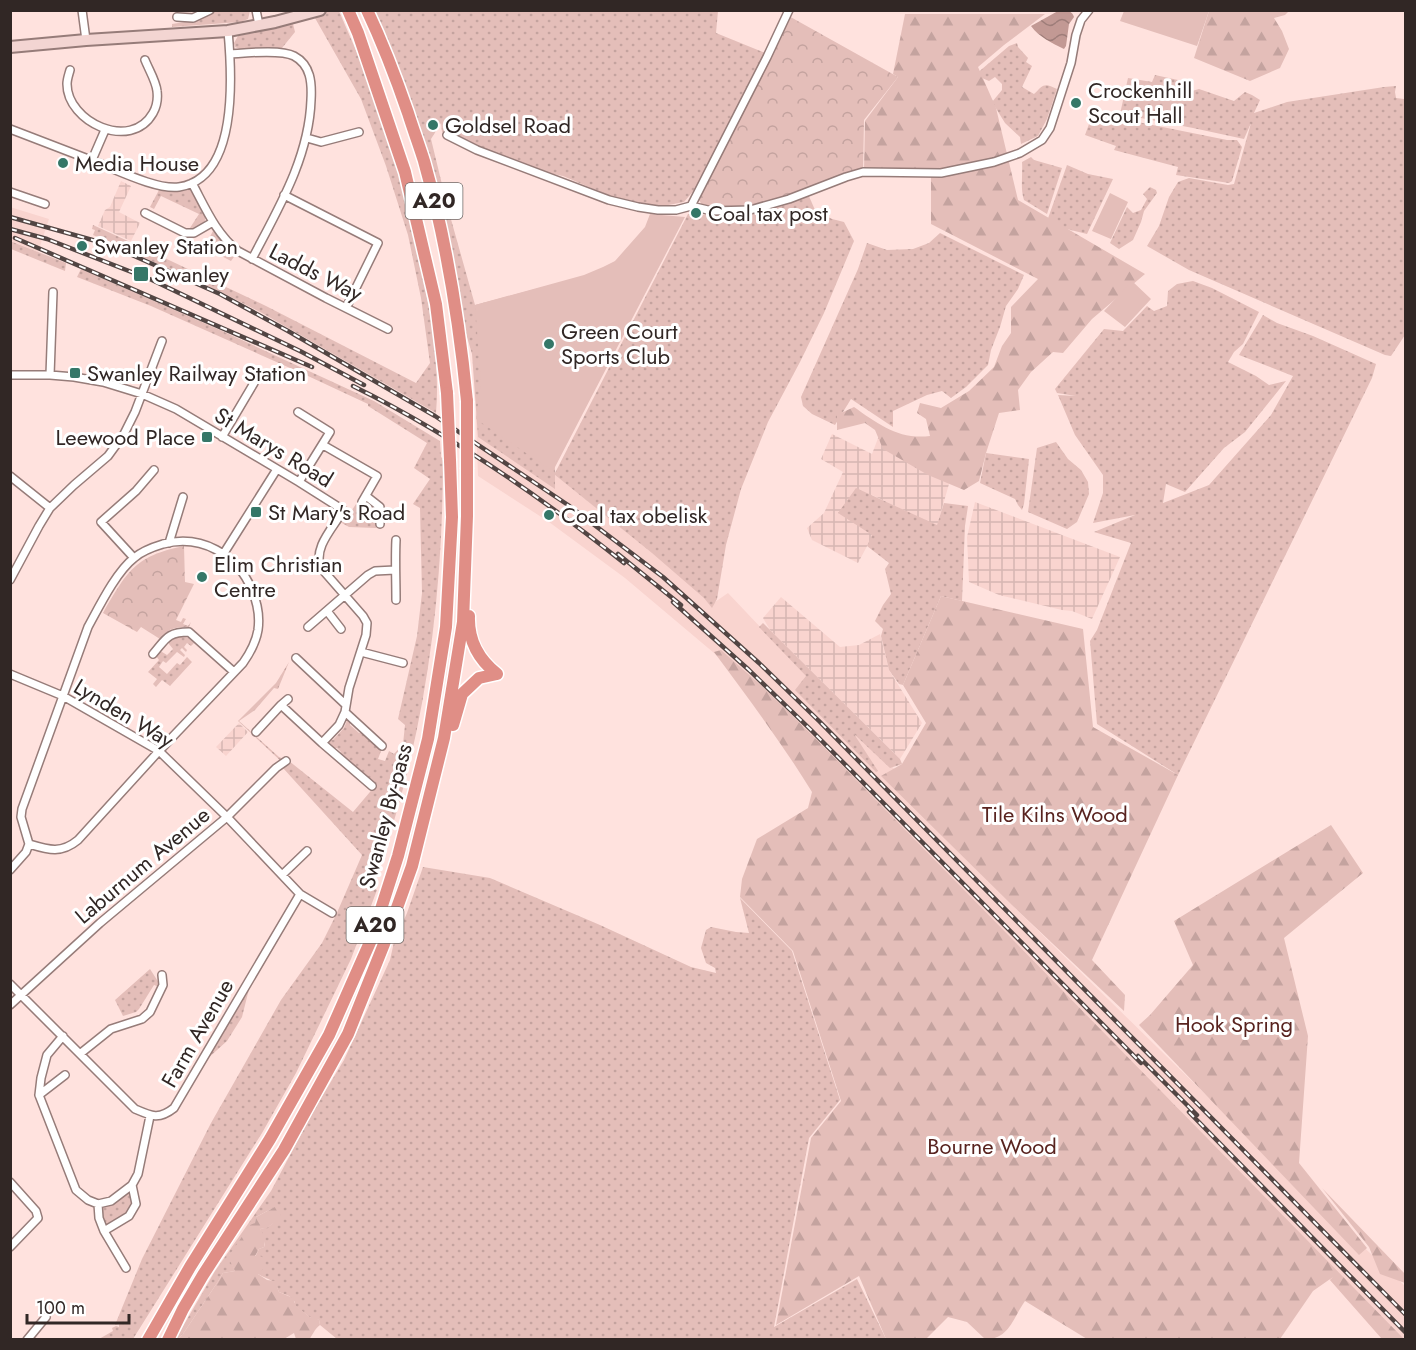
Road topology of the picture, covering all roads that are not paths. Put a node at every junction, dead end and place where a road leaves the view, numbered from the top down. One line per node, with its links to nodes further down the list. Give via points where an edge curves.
1 (82, 10): 12 (street)
2 (210, 10): 9 (street, via 193,18)
3 (256, 10): 10 (street)
4 (348, 10): 102 (highway, Swanley By-pass / A20, bridge, via 405,172 436,304 447,387 452,518 446,627 428,739 398,856 371,940 329,1035)
5 (368, 10): 44 (highway, A20, bridge, via 424,160 440,222 462,346)
6 (789, 10): 27 (street)
7 (1089, 10): 27 (street, via 1076,35 1050,128 1042,140 1020,153 940,173 863,172 739,212)
8 (316, 11): 10 (main road)
9 (177, 17)
10 (259, 25): 11 (main road)
11 (228, 31): 12 (main road); 14 (street)
12 (87, 40): 13 (main road)
13 (10, 47)
14 (230, 54): 21 (street, via 287,53 306,65 312,91); 23 (street, via 230,99 224,138 208,172)
15 (145, 60): 18 (street, via 157,88 158,100 151,116 137,129)
16 (70, 70): 18 (street, via 67,82 72,102 86,118)
17 (10, 129): 22 (street)
18 (105, 130): 22 (street)
19 (359, 132): 21 (street, via 321,142)
20 (447, 135): 27 (street, via 609,200 658,210)
21 (307, 138): 25 (street)
22 (92, 160): 23 (street, via 169,187)
23 (192, 183): 29 (street, Ladds Way)
24 (10, 192): 26 (street)
25 (285, 195): 30 (street); 32 (street, via 378,243)
26 (45, 204)
27 (692, 206)
28 (145, 213): 29 (street, via 185,233 194,233)
29 (213, 222): 30 (street, Ladds Way, via 230,244)
30 (252, 259): 32 (street, Ladds Way)
31 (54, 292): 36 (street)
32 (346, 308): 33 (street, Ladds Way)
33 (388, 329)
34 (162, 341): 38 (street)
35 (10, 375): 36 (street, St Marys Road)
36 (50, 375): 38 (street, St Marys Road, via 103,382)
37 (254, 383): 40 (street)
38 (142, 394): 40 (street, St Marys Road); 48 (street, via 129,426 108,456)
39 (298, 412): 41 (street, via 330,432)
40 (222, 436): 42 (street, St Marys Road)
41 (323, 445): 46 (street); 49 (street, via 377,476 364,499 380,507)
42 (277, 469): 46 (street, St Marys Road); 52 (street)
43 (154, 470): 53 (street, via 101,522)
44 (468, 475): 77 (highway, Swanley By-pass / A20, via 463,622 444,738); 77 (highway, via 472,502 468,626 478,655 497,674 479,678 462,694)
45 (10, 476): 48 (street)
46 (299, 482): 56 (street, St Marys Road, via 340,508 318,555 321,568)
47 (183, 497): 51 (street)
48 (51, 508): 55 (street)
49 (380, 524)
50 (396, 540): 54 (street)
51 (169, 543): 52 (street, via 194,542); 53 (street)
52 (224, 553): 65 (street, via 249,583 259,615 254,645)
53 (134, 558): 67 (street, via 97,609)
54 (395, 570): 56 (street, via 368,575); 57 (street)
55 (10, 580)
56 (345, 596): 58 (street); 61 (street, St Marys Road, via 367,623)
57 (396, 600)
58 (327, 611): 59 (street); 60 (street)
59 (308, 627)
60 (341, 629)
61 (361, 652): 64 (street); 70 (street, St Marys Road)
62 (153, 654): 65 (street, via 167,637 189,632)
63 (296, 658): 70 (street)
64 (403, 663)
65 (234, 672): 74 (street)
66 (10, 674): 67 (street, Lynden Way)
67 (63, 696): 74 (street, Lynden Way); 79 (street, via 22,808)
68 (288, 699): 69 (street)
69 (281, 705): 71 (street); 72 (street)
70 (346, 708): 72 (street, St Marys Road, via 339,725); 73 (street)
71 (256, 732)
72 (322, 743): 76 (street)
73 (382, 746)
74 (159, 751): 78 (street, Lynden Way); 79 (street, via 71,846 56,851)
75 (286, 761): 78 (street, Laburnum Avenue)
76 (372, 786)
77 (428, 803): 103 (highway, Swanley By-pass / A20, via 412,867 348,1034 284,1150 203,1275)
78 (227, 817): 82 (street, Lynden Way); 87 (street, Laburnum Avenue, via 100,923)
79 (29, 844): 81 (street)
80 (307, 850): 82 (street)
81 (10, 870)
82 (282, 875): 83 (street, Lynden Way)
83 (300, 894): 84 (street, Lynden Way); 93 (street, Farm Avenue, via 174,1108)
84 (332, 913)
85 (162, 975): 90 (street, via 163,985 150,1012 142,1019 111,1029)
86 (10, 984): 87 (street)
87 (21, 996): 88 (street, Laburnum Avenue); 89 (street)
88 (10, 1005)
89 (63, 1036): 90 (street); 92 (street, via 47,1055)
90 (81, 1053): 93 (street, via 135,1109)
91 (65, 1075): 92 (street)
92 (39, 1095): 96 (street, via 76,1190)
93 (150, 1116): 95 (street, via 138,1174)
94 (10, 1182): 98 (street, via 38,1218)
95 (132, 1185): 96 (street, via 111,1201); 97 (street, via 136,1204 129,1216)
96 (98, 1204): 97 (street)
97 (104, 1231): 99 (street)
98 (10, 1246)
99 (126, 1268)
100 (46, 1317): 101 (street)
101 (27, 1340)
102 (148, 1340)
103 (168, 1340)

